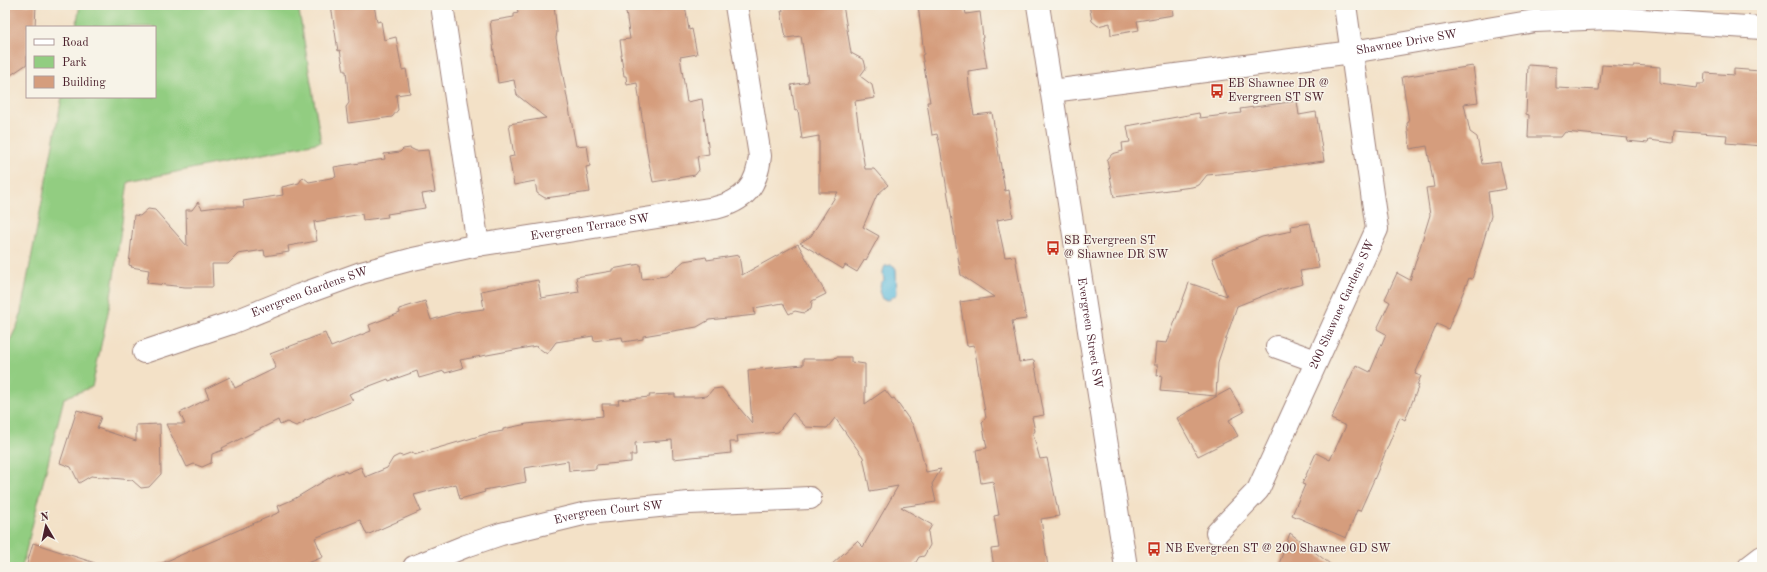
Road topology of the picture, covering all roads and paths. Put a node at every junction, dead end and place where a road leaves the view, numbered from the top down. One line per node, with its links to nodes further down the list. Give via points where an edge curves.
1 (442, 5): 9 (street)
2 (736, 5): 9 (street, Evergreen Terrace SW, via 760,156 756,176 748,191 738,199 714,208)
3 (1038, 5): 8 (street, Evergreen Street SW)
4 (1345, 5): 7 (street, 200 Shawnee Gardens SW)
5 (1611, 11): 6 (street, Shawnee Drive SW); 7 (street, Shawnee Drive SW, via 1535,21)
6 (1762, 28)
7 (1352, 52): 8 (street, Shawnee Drive SW); 12 (street, 200 Shawnee Gardens SW, via 1377,229)
8 (1052, 92): 17 (street, Evergreen Street SW)
9 (478, 245): 11 (street, Evergreen Gardens SW, via 413,259 361,274 231,323)
10 (1277, 347): 12 (street)
11 (144, 352)
12 (1316, 361): 14 (street, 200 Shawnee Gardens SW, via 1258,490)
13 (810, 498): 16 (street, Evergreen Court SW, via 689,502 587,513 501,534)
14 (1217, 533)
15 (1762, 557): 18 (street)
16 (414, 567)
17 (1126, 567)
18 (1749, 567)

